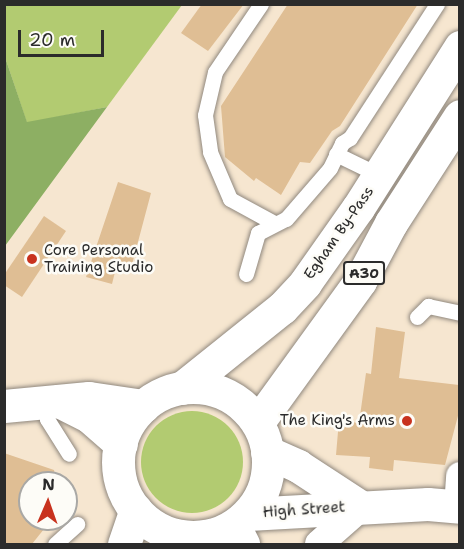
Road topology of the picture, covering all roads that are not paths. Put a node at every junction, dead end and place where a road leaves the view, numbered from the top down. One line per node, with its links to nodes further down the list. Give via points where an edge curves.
1 (261, 4): 7 (lane, via 215,72 206,115 210,152 230,199)
2 (437, 4): 5 (lane)
3 (459, 47): 6 (main road, Egham By-Pass / A30)
4 (459, 116): 15 (main road, A30)
5 (336, 154): 6 (lane); 7 (lane, via 286,219)
6 (379, 175): 11 (main road, Egham By-Pass / A30, via 297,291)
7 (274, 223): 8 (lane, via 258,233)
8 (246, 274)
9 (459, 313): 10 (lane, via 428,306)
10 (417, 317)
11 (183, 388): 14 (main road, via 167,391); 15 (main road, via 221,392 248,410)
12 (54, 401): 13 (main road); 14 (main road, via 89,398); 16 (main road, via 90,417); 17 (lane, via 47,419)
13 (4, 406)
14 (143, 406): 16 (main road, via 128,425)
15 (262, 437): 19 (main road, High Street); 22 (main road, via 265,480)
16 (121, 444): 20 (main road, via 120,478)
17 (69, 454)
18 (459, 497): 19 (main road, High Street)
19 (361, 507): 22 (main road, High Street); 25 (street)
20 (136, 510): 22 (main road, via 157,527); 24 (main road)
21 (69, 531): 23 (lane)
22 (219, 534)
23 (55, 544)
24 (124, 544)
25 (319, 544)

